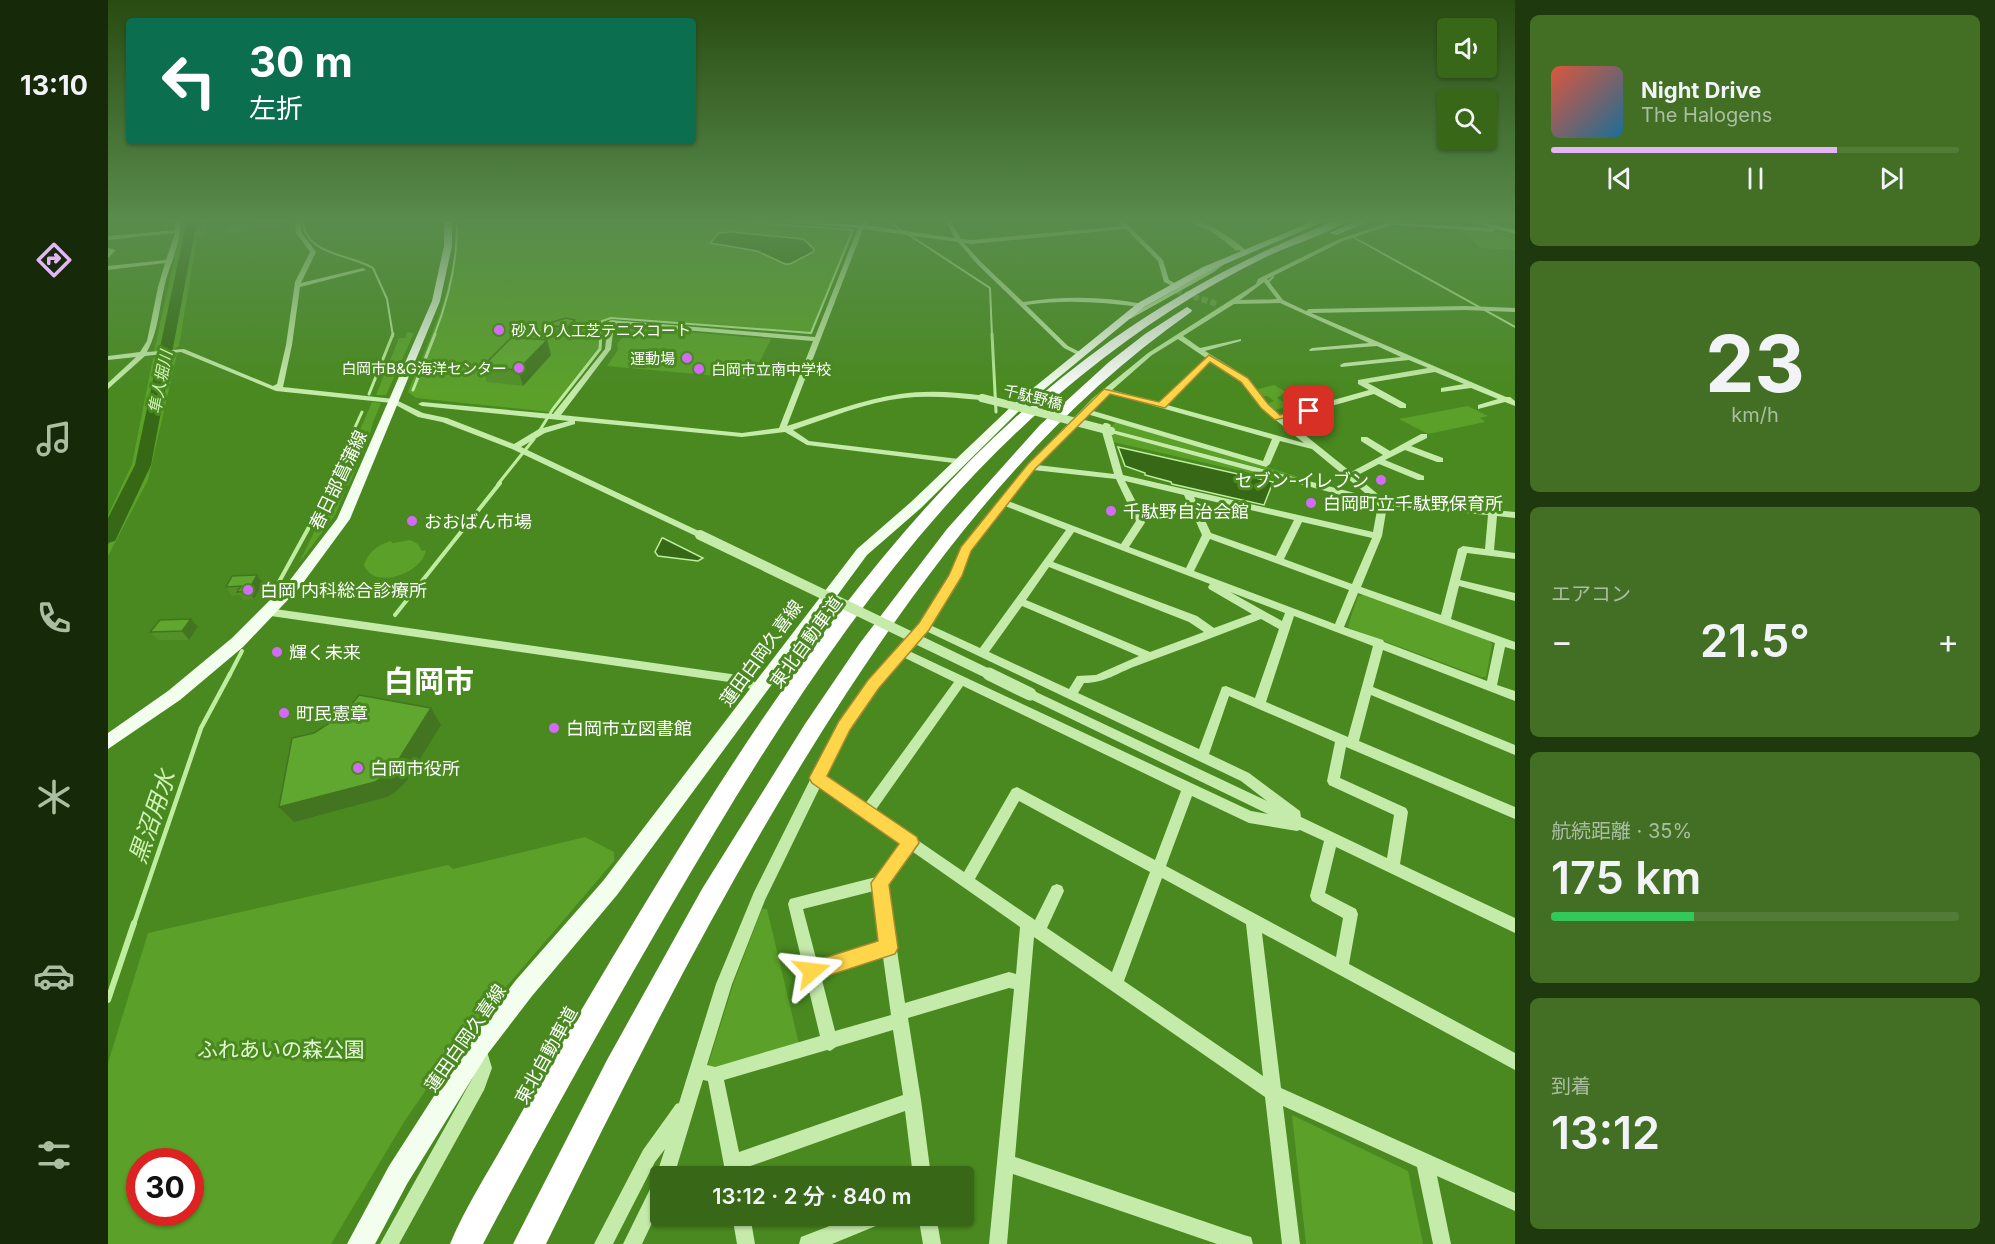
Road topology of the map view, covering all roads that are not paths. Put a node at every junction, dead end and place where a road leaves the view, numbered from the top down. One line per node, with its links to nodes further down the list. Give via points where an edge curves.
1 (164, 278): 29 (street, via 153,330)
2 (302, 278): 14 (street)
3 (330, 278): 14 (street)
4 (441, 278): 41 (main road, 春日部菖蒲線, via 435,302)
5 (841, 278): 23 (street)
6 (996, 278): 17 (street)
7 (1165, 278): 13 (street)
8 (1190, 278): 13 (main road, 蓮田白岡久喜線)
9 (1199, 278): 21 (street)
10 (1218, 278): 153 (highway, 東北自動車道, via 1114,344 1041,402 962,480 824,651 715,813 590,1020)
11 (1241, 278): 154 (highway, via 1154,333 1069,406 957,526 869,642 774,789 652,1002)
12 (1264, 278): 15 (street); 16 (street); 22 (street, via 1217,304 1177,332)
13 (1175, 285): 18 (main road, 蓮田白岡久喜線)
14 (298, 286): 37 (street, via 290,345 281,385)
15 (1281, 301): 16 (street); 20 (street)
16 (1233, 302): 22 (street)
17 (1022, 304): 18 (street, via 1077,298); 28 (street, via 1066,347)
18 (1141, 305): 21 (main road, 蓮田白岡久喜線)
19 (1515, 310): 20 (street)
20 (1303, 311): 25 (street)
21 (1128, 318): 28 (main road, 蓮田白岡久喜線)
22 (1178, 336): 26 (street); 39 (street, via 1150,354)
23 (817, 339): 48 (street, via 611,322 608,349); 52 (street)
24 (1239, 340): 26 (street)
25 (1380, 344): 27 (street); 32 (street)
26 (1199, 350): 31 (street)
27 (1312, 350)
28 (1080, 354): 62 (main road, 蓮田白岡久喜線)
29 (142, 355): 30 (street); 36 (street); 37 (street, via 184,350)
30 (108, 357)
31 (1209, 358): 44 (street); 49 (street, via 1245,380 1264,406)
32 (1411, 358): 33 (street); 34 (street)
33 (1344, 365)
34 (1437, 369): 35 (street); 40 (street, via 1361,382)
35 (1473, 385): 38 (street); 42 (street)
36 (108, 387)
37 (276, 389): 41 (street)
38 (1444, 390)
39 (1108, 391): 44 (street); 47 (street)
40 (1375, 391): 45 (street); 49 (street)
41 (394, 401): 56 (street, via 421,415); 87 (main road, 春日部菖蒲線, via 343,519 324,548)
42 (1511, 402): 46 (street)
43 (422, 404): 48 (street, 千駄野橋)
44 (1161, 406): 54 (street)
45 (1403, 406)
46 (1481, 407)
47 (1085, 411): 50 (street); 63 (street)
48 (555, 417): 51 (street, 千駄野橋)
49 (1279, 418): 58 (street)
50 (1111, 419): 54 (street, via 1266,464); 65 (street, via 1105,428)
51 (583, 420): 52 (street, 千駄野橋, via 734,435); 56 (street, via 549,429)
52 (784, 430): 62 (street, via 807,443); 69 (street, 千駄野橋, bridge, via 901,396 944,394 982,398)
53 (1424, 436): 57 (street)
54 (1276, 438): 58 (street)
55 (1364, 439): 59 (street)
56 (515, 447): 115 (street, bridge)
57 (1406, 447): 59 (street); 60 (street)
58 (1314, 448): 64 (street)
59 (1390, 455): 61 (street)
60 (1440, 460)
61 (1379, 461): 64 (street); 66 (street)
62 (959, 462): 102 (main road, 蓮田白岡久喜線, via 862,552)
63 (1031, 467): 65 (street); 68 (street)
64 (1350, 476): 69 (street)
65 (1119, 477): 67 (street); 76 (street, via 1141,521)
66 (1421, 478)
67 (1188, 493): 72 (street); 74 (street)
68 (1002, 502): 73 (street); 90 (street, via 966,549 956,576)
69 (1383, 503): 70 (street, 千駄野橋); 75 (street)
70 (1493, 513): 71 (street, 千駄野橋); 77 (street)
71 (1515, 515)
72 (1299, 519): 75 (street); 79 (street)
73 (1072, 528): 76 (street); 80 (street)
74 (1207, 535): 79 (street); 81 (street)
75 (1377, 536): 83 (street)
76 (1124, 547): 81 (street)
77 (1489, 552): 78 (street); 82 (street, via 1463,549)
78 (1515, 556)
79 (1278, 561): 83 (street)
80 (1047, 563): 85 (street); 93 (street, via 1193,619)
81 (1189, 572): 86 (street); 88 (street)
82 (1455, 582): 84 (street); 89 (street)
83 (1356, 589): 89 (street); 92 (street)
84 (1515, 597)
85 (1020, 601): 98 (street); 99 (street)
86 (1291, 610): 91 (street); 92 (street)
87 (268, 612): 102 (street, via 738,679); 108 (main road, 春日部菖蒲線, via 191,681)
88 (1260, 615): 91 (street); 93 (street)
89 (1445, 620): 94 (street)
90 (924, 626): 97 (street); 98 (street)
91 (1285, 628): 106 (street)
92 (1338, 628): 95 (street)
93 (1215, 633): 99 (street)
94 (1501, 641): 96 (street); 101 (street)
95 (1379, 643): 101 (street); 103 (street)
96 (1515, 646)
97 (902, 652): 100 (street); 111 (street, via 873,684 844,726)
98 (982, 654): 104 (street)
99 (1152, 657): 104 (street, via 1096,679 1081,679)
100 (961, 681): 112 (street); 113 (street)
101 (1491, 686): 105 (street)
102 (760, 689): 133 (main road, 蓮田白岡久喜線, via 610,888)
103 (1367, 689): 107 (street); 109 (street)
104 (1071, 695): 110 (street)
105 (1515, 696)
106 (1259, 704): 107 (street); 110 (street, via 1226,690)
107 (1347, 741): 114 (street); 119 (street, via 1333,782 1401,812)
108 (108, 742)
109 (1515, 750)
110 (1202, 757): 115 (street, via 1245,777)
111 (817, 778): 113 (street); 135 (street, via 759,897 724,984)
112 (1188, 789): 115 (street, via 1248,817); 118 (street)
113 (867, 812): 117 (street)
114 (1515, 813)
115 (1312, 828): 116 (street)
116 (1332, 837): 119 (street); 127 (street, via 1317,896 1351,914)
117 (910, 843): 120 (street); 121 (street)
118 (1157, 867): 120 (street, via 1017,793); 123 (street); 130 (street)
119 (1393, 867): 124 (street)
120 (967, 880): 125 (street)
121 (880, 883): 126 (street); 128 (street, via 795,904)
122 (1058, 891): 125 (street)
123 (1253, 922): 127 (street); 137 (street)
124 (1515, 926)
125 (1033, 927): 129 (street); 130 (street)
126 (888, 948): 128 (street); 131 (street)
127 (1341, 968): 134 (street)
128 (812, 971): 132 (street)
129 (1022, 983): 131 (street, via 1009,980); 141 (street)
130 (1115, 984): 137 (street)
131 (901, 1016): 132 (street); 138 (street)
132 (830, 1043): 136 (street)
133 (478, 1048): 151 (main road, 蓮田白岡久喜線, via 398,1175); 152 (street, via 484,1068 478,1084)
134 (1515, 1062)
135 (697, 1070): 136 (street); 139 (street)
136 (715, 1075): 143 (street)
137 (1275, 1094): 140 (street); 162 (street)
138 (913, 1100): 144 (street); 145 (street)
139 (687, 1103): 142 (street); 155 (street, via 649,1156)
140 (1425, 1162): 146 (street); 163 (street)
141 (1007, 1163): 160 (street); 161 (street)
142 (668, 1166)
143 (733, 1166)
144 (742, 1166)
145 (921, 1166)
146 (1515, 1202)
147 (650, 1207): 156 (street)
148 (743, 1226): 157 (street)
149 (854, 1226): 158 (street)
150 (929, 1226): 159 (street)
151 (360, 1244)
152 (389, 1244)
153 (466, 1244)
154 (529, 1244)
155 (603, 1244)
156 (632, 1244)
157 (746, 1244)
158 (808, 1244)
159 (932, 1244)
160 (998, 1244)
161 (1244, 1244)
162 (1291, 1244)
163 (1442, 1244)

